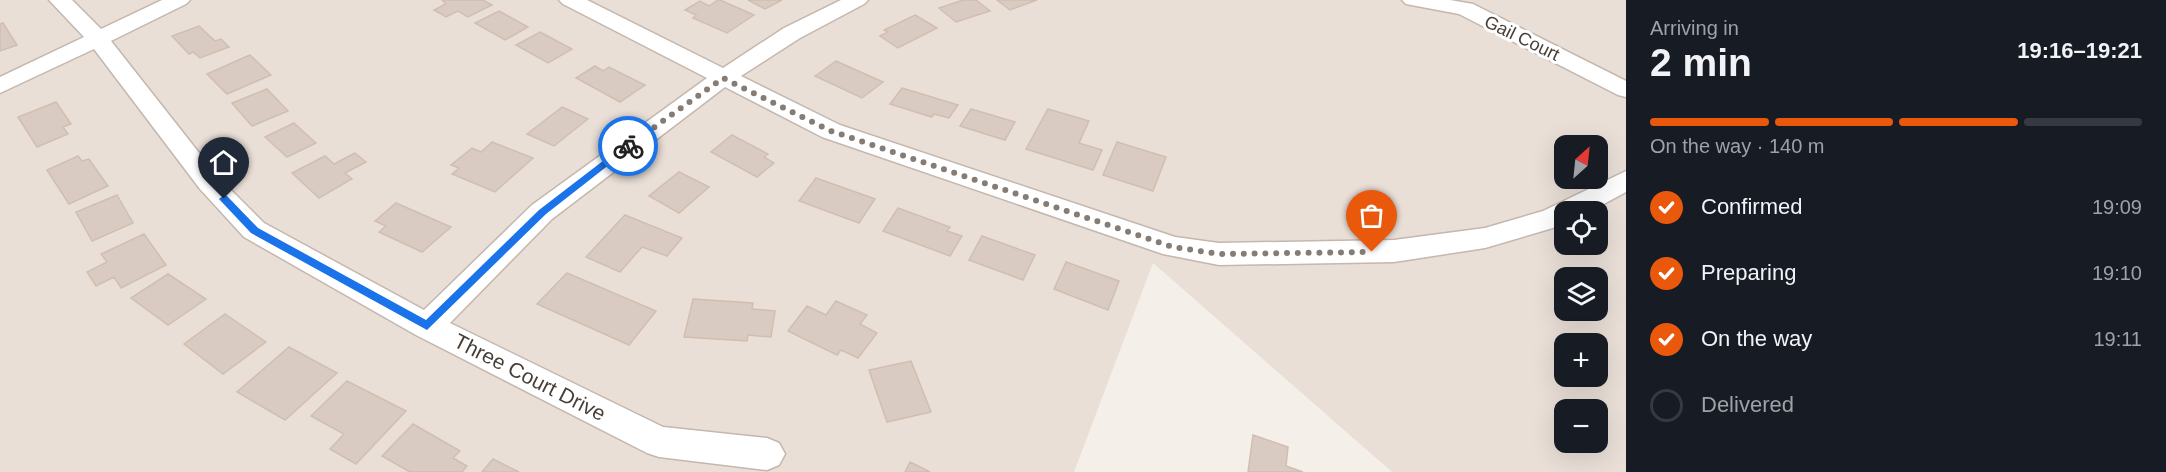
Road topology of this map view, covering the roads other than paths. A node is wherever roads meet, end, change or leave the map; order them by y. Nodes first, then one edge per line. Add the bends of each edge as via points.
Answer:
1 (60, 0) edge
2 (178, 0) edge
3 (570, 0) edge
4 (856, 0) edge
5 (1413, 0) edge
6 (99, 39) junction
7 (723, 78) junction
8 (0, 86) edge
9 (1626, 90) edge
10 (1626, 180) edge
11 (1586, 201) edge
12 (1554, 218) edge
13 (427, 326) junction
14 (767, 454) dead end

1 - 6 street, Three Court Drive
2 - 6 street
3 - 7 street
4 - 7 street via 792,33
5 - 9 street, Gail Court via 1465,9
6 - 8 street
6 - 13 street, Three Court Drive via 209,183 254,230
7 - 12 street via 831,131 1173,247 1219,254 1394,251 1485,238
7 - 13 street via 542,212
10 - 11 street
13 - 14 street, Three Court Drive via 659,442

